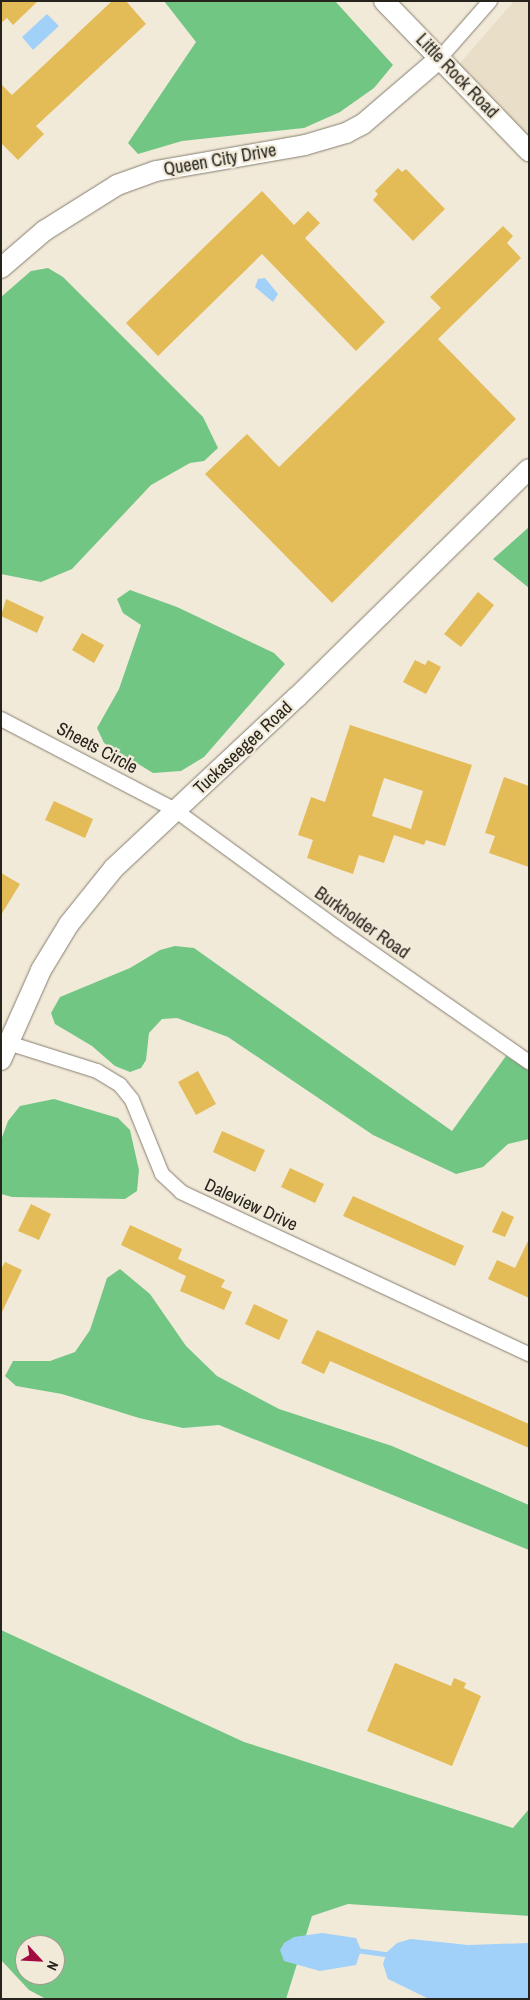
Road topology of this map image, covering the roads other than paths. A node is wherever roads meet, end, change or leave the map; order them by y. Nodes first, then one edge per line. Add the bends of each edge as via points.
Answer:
1 (384, 1) edge
2 (490, 1) edge
3 (440, 58) junction
4 (529, 151) edge
5 (1, 268) edge
6 (529, 469) edge
7 (1, 719) edge
8 (175, 810) junction
9 (3, 1048) edge
10 (529, 1062) edge
11 (529, 1354) edge

1 - 3 street, Little Rock Road
2 - 3 street
3 - 4 street, Little Rock Road
3 - 5 street, Queen City Drive via 363,124 346,133 305,145 170,168 117,185 44,231
6 - 8 street, Tuckaseegee Road via 297,697
7 - 8 street, Sheets Circle
8 - 9 street, Tuckaseegee Road via 114,868 69,924 41,970
8 - 10 street, Burkholder Road
9 - 11 street, Daleview Drive via 97,1071 120,1085 132,1100 162,1174 181,1192

